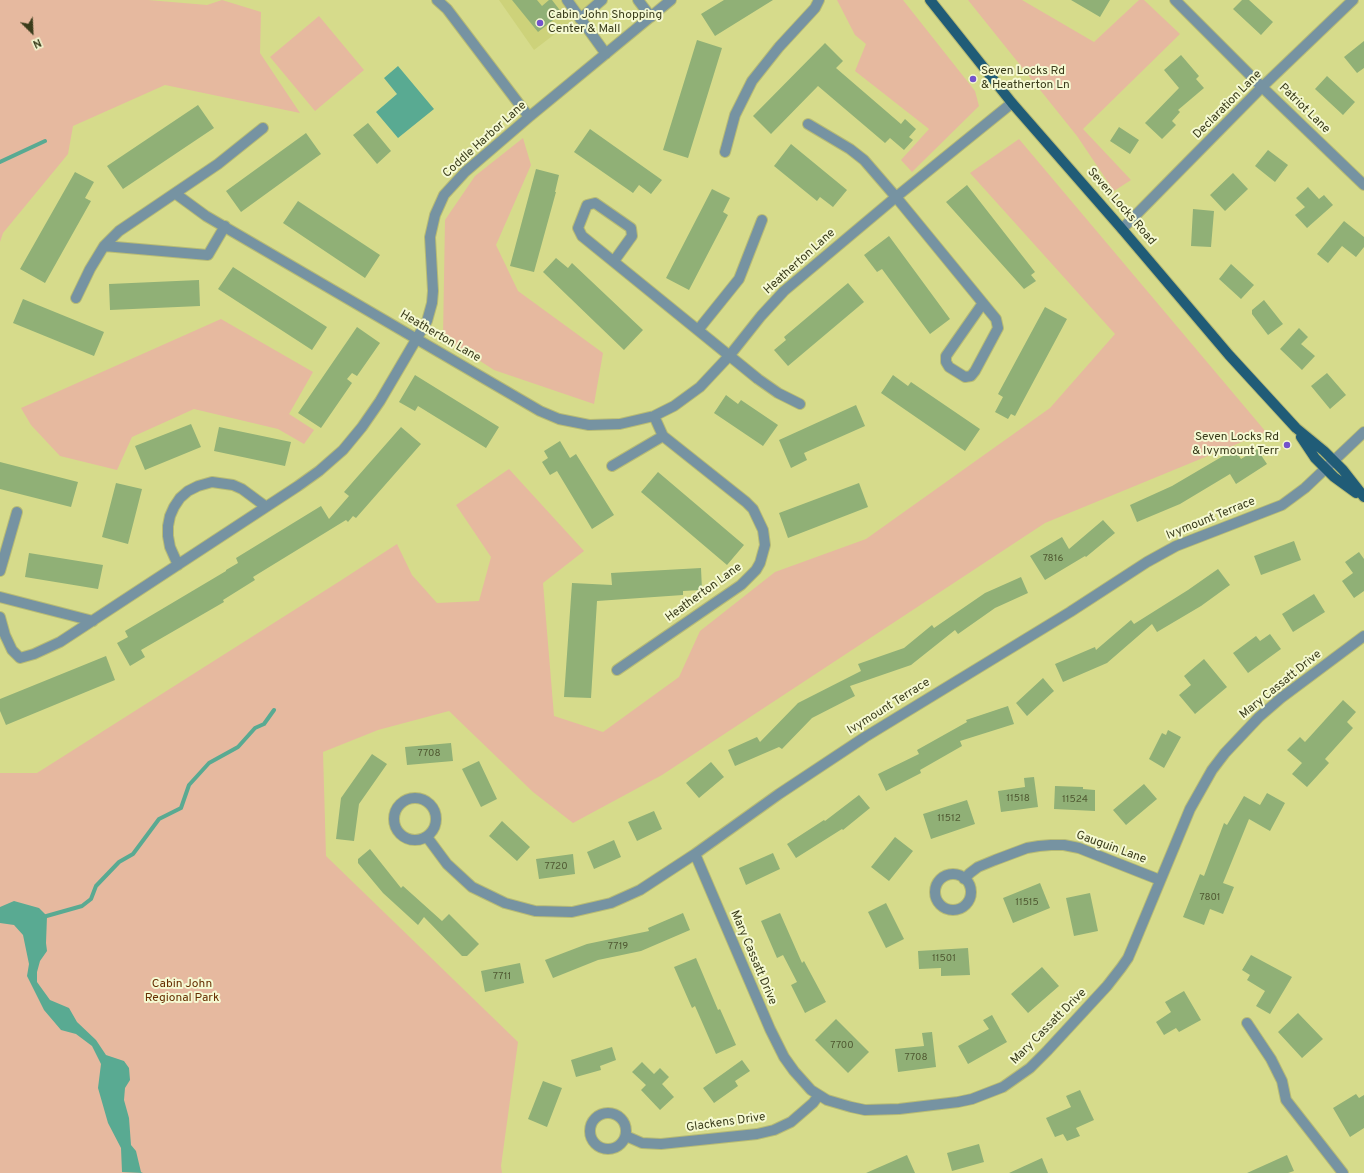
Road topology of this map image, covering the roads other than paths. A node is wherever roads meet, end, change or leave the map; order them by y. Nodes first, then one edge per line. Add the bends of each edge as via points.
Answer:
1 (437, 0) edge
2 (567, 0) edge
3 (602, 0) edge
4 (638, 0) edge
5 (671, 0) edge
6 (819, 0) edge
7 (930, 0) edge
8 (1176, 0) edge
9 (1353, 0) edge
10 (651, 17) junction
11 (580, 19) junction
12 (606, 54) junction
13 (1262, 87) junction
14 (1012, 103) junction
15 (529, 117) junction
16 (808, 124) dead end
17 (262, 128) dead end
18 (725, 152) dead end
19 (1364, 185) edge
20 (176, 194) junction
21 (896, 197) junction
22 (762, 220) dead end
23 (225, 226) junction
24 (1122, 229) junction
25 (104, 246) junction
26 (614, 261) junction
27 (76, 298) dead end
28 (983, 303) junction
29 (698, 330) junction
30 (417, 338) junction
31 (730, 355) junction
32 (800, 404) dead end
33 (654, 416) junction
34 (1296, 428) junction
35 (1364, 432) edge
36 (663, 436) junction
37 (1334, 462) junction
38 (612, 466) dead end
39 (1326, 469) junction
40 (1364, 498) edge
41 (265, 506) junction
42 (17, 512) dead end
43 (178, 565) junction
44 (0, 571) edge
45 (0, 597) edge
46 (0, 617) edge
47 (93, 621) junction
48 (1364, 636) edge
49 (616, 670) dead end
50 (426, 836) junction
51 (695, 854) junction
52 (964, 879) dead end
53 (1160, 880) junction
54 (1247, 1023) dead end
55 (819, 1095) junction
56 (626, 1136) dead end
57 (1342, 1173) edge

1 - 15 street via 447,9
2 - 11 street
3 - 11 street
4 - 10 street
5 - 10 street, Coddle Harbor Lane
6 - 18 street via 815,8 752,81 735,115
7 - 14 main road, Seven Locks Road
8 - 13 street, Patriot Lane
9 - 13 street, Declaration Lane
10 - 12 street, Coddle Harbor Lane
11 - 12 street
12 - 15 street, Coddle Harbor Lane
13 - 19 street, Patriot Lane
13 - 24 street, Declaration Lane
14 - 21 street, Heatherton Lane
14 - 24 main road, Seven Locks Road
15 - 30 street, Coddle Harbor Lane via 465,172 444,195 435,215 430,237 432,303 427,321
16 - 21 street via 864,160
17 - 20 street
20 - 23 street, Heatherton Lane via 206,216
20 - 25 street via 119,231
21 - 28 street
21 - 31 street, Heatherton Lane via 784,292
22 - 29 street via 739,279
23 - 25 street via 208,255
23 - 30 street, Heatherton Lane
24 - 34 main road, Seven Locks Road via 1229,355
25 - 27 street
26 - 26 street via 582,236 578,228 587,205 595,203 631,228 632,236
26 - 29 street
28 - 28 street via 996,319 998,328 975,371 971,376 965,377 949,367 946,356
29 - 31 street
30 - 33 street, Heatherton Lane via 540,411 559,419 590,425 620,424
30 - 41 street, Coddle Harbor Lane via 367,421 343,450 319,471
31 - 32 street via 778,393
31 - 33 street, Heatherton Lane via 687,398
33 - 36 street, Heatherton Lane
34 - 37 main road, Seven Locks Road
34 - 39 main road, Seven Locks Road via 1315,458
35 - 37 street, Ivymount Terrace
36 - 38 street
36 - 49 street, Heatherton Lane via 753,509 763,530 764,545 756,570 741,585
37 - 39 street, Ivymount Terrace
37 - 40 main road, Seven Locks Road
39 - 40 main road, Seven Locks Road via 1334,478
39 - 51 street, Ivymount Terrace via 1282,505 1176,546 1148,562 865,737
41 - 43 street, Coddle Harbor Lane
41 - 43 street via 242,489 224,483 212,482 188,491 174,507 168,526 170,547
42 - 44 street
43 - 47 street, Coddle Harbor Lane
45 - 47 street
46 - 47 street, Coddle Harbor Lane via 12,650 20,658 60,642
48 - 53 street, Mary Cassatt Drive via 1259,716 1225,753 1190,808
50 - 50 street via 432,832 436,819 432,807 422,798 408,798 402,801 394,812 394,825 397,831 407,839 421,839
50 - 51 street, Ivymount Terrace via 447,864 472,887 505,902 536,910 572,912 611,903 640,890
51 - 55 street, Mary Cassatt Drive via 770,1029 784,1056 804,1083
52 - 53 street, Gauguin Lane via 978,867 1027,848 1064,845
53 - 55 street, Mary Cassatt Drive via 1128,958 1121,968 1047,1052 1003,1087 958,1102 900,1109 865,1110 827,1100
54 - 57 street via 1282,1080 1286,1100
55 - 56 street, Glackens Drive via 791,1122 757,1134 661,1144 642,1143

